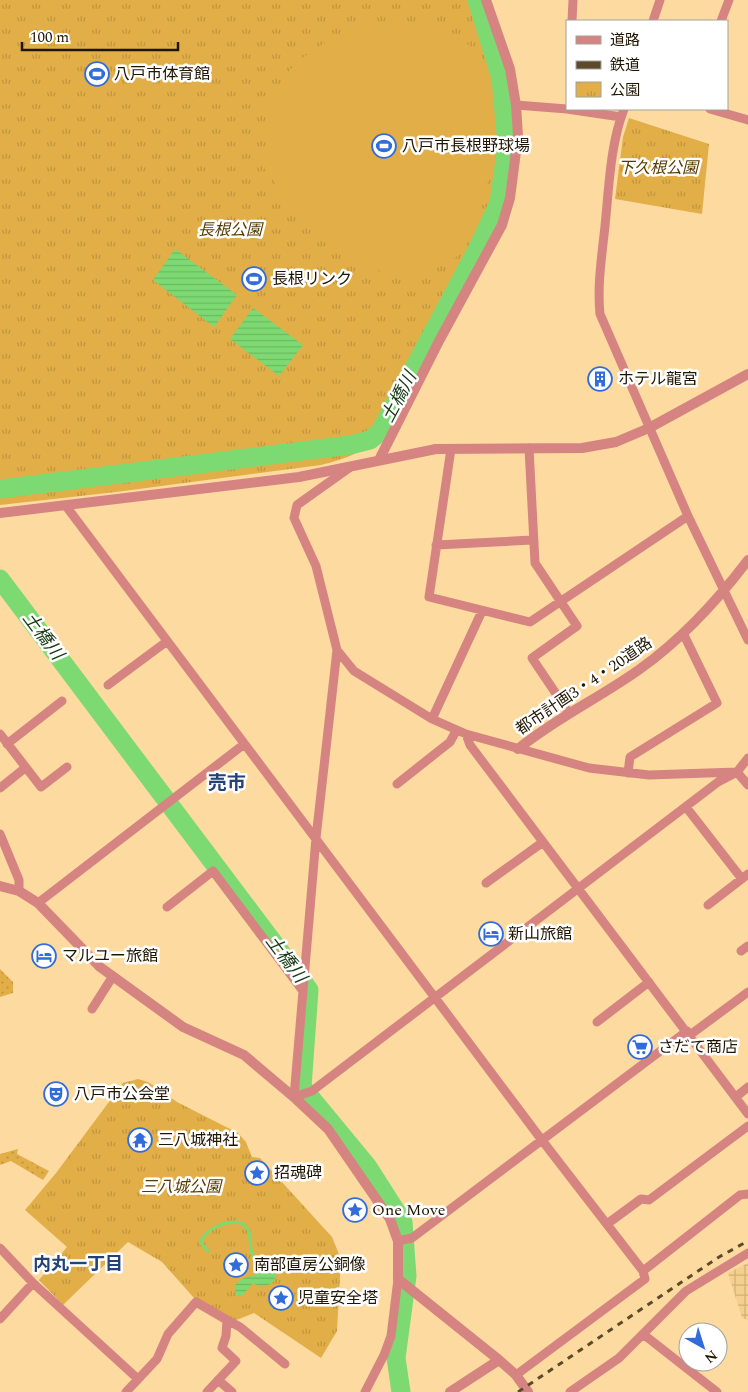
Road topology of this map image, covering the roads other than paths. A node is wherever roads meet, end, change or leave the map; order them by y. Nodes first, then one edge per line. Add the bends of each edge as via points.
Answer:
1 (486, 0) edge
2 (573, 0) edge
3 (660, 0) edge
4 (729, 0) edge
5 (572, 20) edge
6 (653, 20) edge
7 (722, 20) edge
8 (516, 106) junction
9 (566, 109) edge
10 (581, 110) edge
11 (713, 110) edge
12 (622, 113) edge
13 (748, 120) edge
14 (748, 374) edge
15 (648, 428) junction
16 (529, 448) junction
17 (451, 449) junction
18 (379, 460) junction
19 (349, 468) junction
20 (66, 506) junction
21 (0, 513) edge
22 (688, 516) junction
23 (532, 540) junction
24 (436, 545) junction
25 (748, 560) edge
26 (725, 591) junction
27 (559, 601) junction
28 (482, 611) junction
29 (683, 633) junction
30 (748, 640) edge
31 (166, 642) junction
32 (336, 650) junction
33 (108, 685) dead end
34 (62, 701) dead end
35 (569, 713) junction
36 (432, 719) junction
37 (456, 731) junction
38 (0, 734) edge
39 (466, 734) junction
40 (7, 744) junction
41 (243, 745) junction
42 (518, 749) junction
43 (748, 758) edge
44 (67, 767) dead end
45 (25, 768) junction
46 (737, 772) junction
47 (628, 773) junction
48 (397, 784) dead end
49 (748, 785) edge
50 (0, 788) edge
51 (686, 808) junction
52 (0, 834) edge
53 (316, 838) junction
54 (543, 842) junction
55 (745, 876) edge
56 (486, 883) dead end
57 (0, 886) edge
58 (579, 889) junction
59 (19, 891) junction
60 (38, 903) junction
61 (708, 905) dead end
62 (167, 907) dead end
63 (113, 976) junction
64 (649, 982) junction
65 (303, 990) junction
66 (748, 992) edge
67 (435, 998) junction
68 (92, 1008) dead end
69 (597, 1022) dead end
70 (688, 1033) junction
71 (748, 1087) edge
72 (294, 1097) junction
73 (736, 1097) junction
74 (748, 1114) edge
75 (748, 1126) edge
76 (541, 1139) junction
77 (748, 1194) edge
78 (607, 1224) junction
79 (398, 1241) junction
80 (0, 1248) edge
81 (748, 1253) edge
82 (643, 1270) junction
83 (398, 1279) junction
84 (33, 1283) junction
85 (0, 1319) edge
86 (227, 1320) junction
87 (643, 1334) junction
88 (499, 1360) junction
89 (285, 1364) dead end
90 (516, 1375) junction
91 (138, 1379) junction
92 (218, 1380) junction
93 (126, 1392) edge
94 (207, 1392) edge
95 (232, 1392) edge
96 (364, 1392) edge
97 (450, 1392) edge
98 (528, 1392) edge
99 (570, 1392) edge
100 (717, 1392) edge

1 - 8 street via 510,69
2 - 5 street
3 - 6 street
4 - 7 street
8 - 9 street
8 - 18 street via 518,136 513,184 502,225
10 - 12 street
11 - 13 street
12 - 15 street via 598,296 600,314
14 - 15 street
15 - 16 street via 616,442 582,448
15 - 22 street
16 - 17 street
16 - 23 street
17 - 18 street
17 - 24 street
18 - 19 street
19 - 20 street
19 - 32 street via 296,505 294,518 316,566
20 - 21 street
20 - 31 street
22 - 26 street
22 - 27 street
23 - 24 street
23 - 27 street via 535,563
24 - 28 street via 429,597
25 - 26 street, 都市計画3・4・20道路
26 - 29 street, 都市計画3・4・20道路
26 - 30 street
27 - 28 street via 530,622
27 - 35 street via 577,626 532,658
28 - 36 street
29 - 35 street, 都市計画3・4・20道路 via 640,669
29 - 47 street via 717,703 630,757
31 - 33 street
31 - 41 street
32 - 36 street via 354,671
32 - 53 street
34 - 40 street
35 - 42 street, 都市計画3・4・20道路
36 - 37 street
37 - 39 street
37 - 48 street via 450,742
38 - 40 street
39 - 42 street
39 - 54 street via 470,746
40 - 45 street
41 - 53 street
41 - 60 street
42 - 47 street via 589,768
43 - 46 street
44 - 45 street via 41,787
45 - 50 street
46 - 47 street
46 - 49 street
46 - 51 street via 718,782
51 - 55 street
51 - 58 street
52 - 59 street via 19,880
53 - 65 street
53 - 67 street
54 - 56 street
54 - 58 street
55 - 61 street
57 - 59 street
58 - 64 street
58 - 67 street
59 - 60 street
60 - 63 street via 100,967
62 - 65 street via 213,871
63 - 68 street
63 - 72 street via 183,1027 244,1055
64 - 69 street
64 - 70 street
65 - 72 street
66 - 70 street
67 - 72 street via 312,1091
67 - 76 street
70 - 73 street
70 - 76 street
71 - 73 street
72 - 79 street via 328,1129 349,1158 390,1219
73 - 74 street
75 - 78 street via 649,1200 641,1199
76 - 78 street
76 - 79 street via 412,1238
77 - 82 street via 740,1196
78 - 82 street
79 - 83 street
80 - 84 street
81 - 87 street via 686,1291
82 - 90 street via 645,1279
83 - 88 street
83 - 96 street via 391,1336
84 - 85 street
84 - 91 street
86 - 89 street
86 - 91 street via 196,1302 168,1334 157,1359
86 - 92 street via 222,1348 236,1361
87 - 99 street via 619,1358
87 - 100 street
88 - 90 street
88 - 97 street
90 - 98 street
91 - 93 street
92 - 94 street
92 - 95 street

